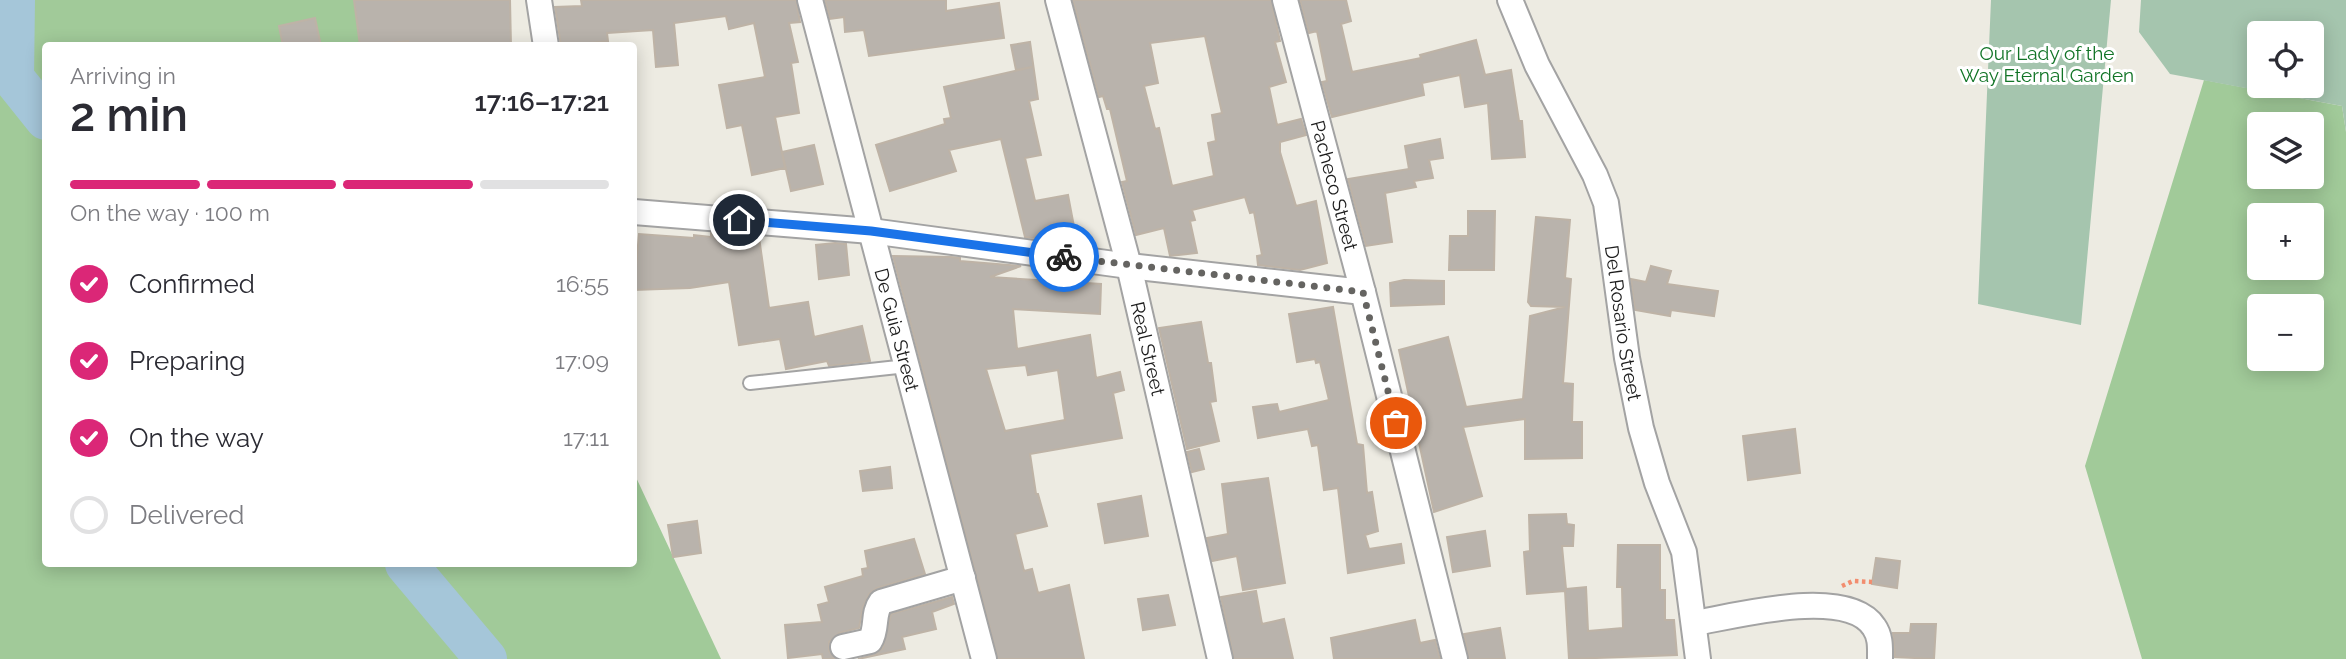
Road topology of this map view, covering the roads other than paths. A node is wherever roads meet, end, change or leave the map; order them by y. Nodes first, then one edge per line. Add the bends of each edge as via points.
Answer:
1 (539, 0) edge
2 (810, 0) edge
3 (1058, 0) edge
4 (1285, 0) edge
5 (1510, 0) edge
6 (545, 42) edge
7 (637, 212) edge
8 (871, 231) junction
9 (1129, 266) junction
10 (1363, 292) junction
11 (907, 366) junction
12 (750, 383) dead end
13 (962, 578) junction
14 (1695, 623) junction
15 (843, 647) dead end
16 (984, 659) edge
17 (1220, 659) edge
18 (1455, 659) edge
19 (1698, 659) edge
20 (1880, 659) edge

1 - 6 street
2 - 8 street, De Guia Street
3 - 9 street, Real Street
4 - 10 street, Pacheco Street
5 - 14 street, Del Rosario Street via 1606,203 1641,428 1684,552
7 - 8 street
8 - 9 street
8 - 11 street, De Guia Street
9 - 10 street
9 - 17 street, Real Street
10 - 18 street, Pacheco Street
11 - 12 lane
11 - 13 street, De Guia Street
13 - 15 street via 881,602 870,640
13 - 16 street, De Guia Street
14 - 19 street, Del Rosario Street
14 - 20 street via 1783,606 1827,606 1873,624 1879,636

